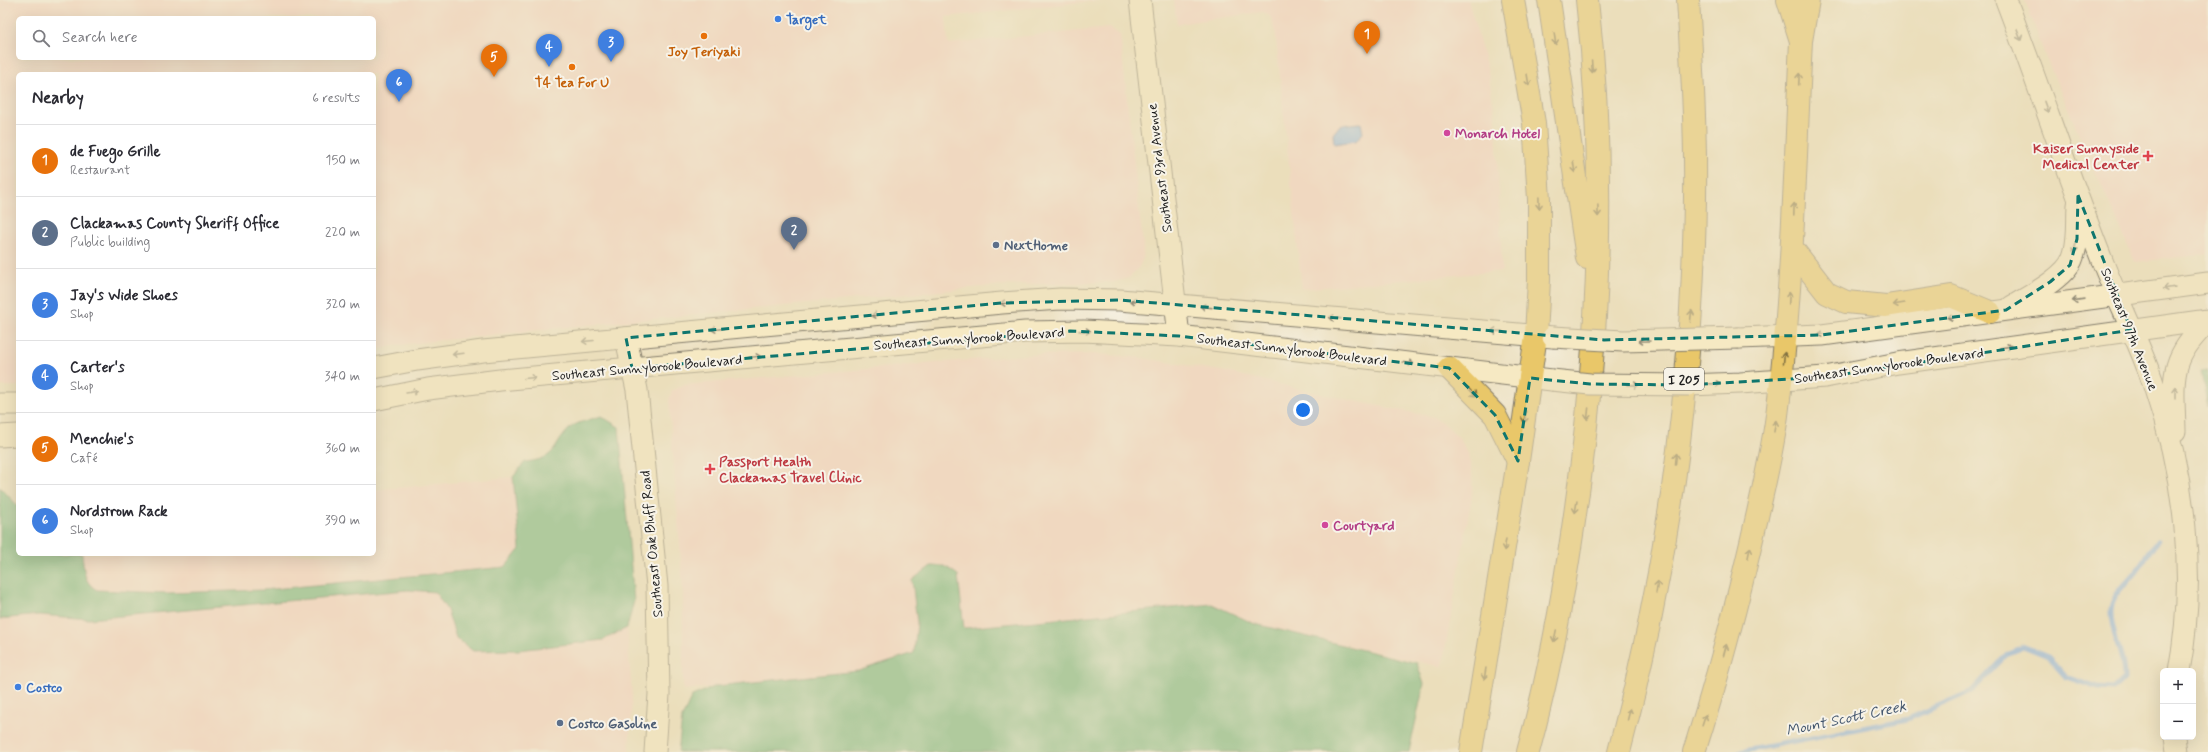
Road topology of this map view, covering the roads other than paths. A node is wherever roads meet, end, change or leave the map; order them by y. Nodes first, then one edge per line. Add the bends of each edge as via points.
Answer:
1 (1140, 0) edge
2 (1513, 0) edge
3 (1549, 0) edge
4 (1587, 0) edge
5 (1688, 0) edge
6 (1788, 0) edge
7 (1808, 0) edge
8 (2006, 0) edge
9 (1801, 41) junction
10 (2078, 195) junction
11 (1792, 248) junction
12 (2208, 283) edge
13 (2116, 295) junction
14 (1175, 304) junction
15 (970, 306) junction
16 (1998, 311) junction
17 (1596, 320) junction
18 (2208, 321) edge
19 (2131, 330) junction
20 (1179, 336) junction
21 (1545, 336) junction
22 (1786, 336) junction
23 (626, 338) junction
24 (907, 343) junction
25 (376, 368) edge
26 (632, 368) junction
27 (1449, 368) junction
28 (1530, 378) junction
29 (1782, 380) junction
30 (376, 400) edge
31 (0, 404) edge
32 (16, 404) edge
33 (16, 435) edge
34 (0, 436) edge
35 (2175, 460) junction
36 (1518, 461) junction
37 (2179, 668) edge
38 (2175, 740) edge
39 (655, 752) edge
40 (1471, 752) edge
41 (1528, 752) edge
42 (1619, 752) edge
43 (1694, 752) edge
44 (2177, 752) edge

1 - 14 main road, Southeast 93rd Avenue
2 -> 21 highway via 1534,123 1539,199 1539,280
3 -> 17 highway
4 -> 17 highway via 1596,124
42 -> 5 highway, I 205 via 1655,599 1673,480 1692,305 1695,120
6 - 9 highway
7 - 9 highway
8 -> 10 main road, Southeast 97th Avenue
11 -> 9 highway
10 - 13 main road, Southeast 97th Avenue
10 -> 16 main road via 2077,239 2070,265 2050,282
16 -> 11 highway via 1951,296 1886,306 1846,302 1827,293
22 -> 11 highway
12 -> 13 main road
13 -> 16 main road
13 - 19 main road, Southeast 97th Avenue
14 -> 15 main road via 1060,299
14 - 20 main road, Southeast 93rd Avenue
21 -> 14 main road
15 -> 23 main road
15 - 24 main road via 958,318 917,327 908,335
16 -> 22 main road via 1822,335
17 -> 41 highway via 1582,469 1563,596 1540,708
18 - 19 main road, Southeast Sunnybrook Boulevard
35 -> 18 main road via 2174,386 2177,363 2186,344
29 -> 19 main road, Southeast Sunnybrook Boulevard via 1825,377 1898,363
19 - 35 main road, Southeast 97th Avenue via 2154,385
24 -> 20 main road, Southeast Sunnybrook Boulevard via 1025,332 1064,331
20 -> 27 main road, Southeast Sunnybrook Boulevard
22 -> 21 main road, bridge via 1631,341
21 - 28 highway
29 -> 22 highway
23 -> 25 main road via 454,354
23 - 26 main road, Southeast Oak Bluff Road
26 -> 24 main road, Southeast Sunnybrook Boulevard
30 -> 26 main road, Southeast Sunnybrook Boulevard via 459,385
26 - 39 main road, Southeast Oak Bluff Road via 637,390 657,586 659,694
27 - 28 main road, Southeast Sunnybrook Boulevard
27 -> 36 highway via 1495,415
28 -> 29 main road, Southeast Sunnybrook Boulevard, bridge via 1637,385
28 -> 36 highway
43 -> 29 highway via 1740,591 1769,463
31 - 32 main road
33 - 34 main road
35 - 37 main road, Southeast 97th Avenue via 2186,550 2187,611
36 -> 40 highway
38 - 44 main road

